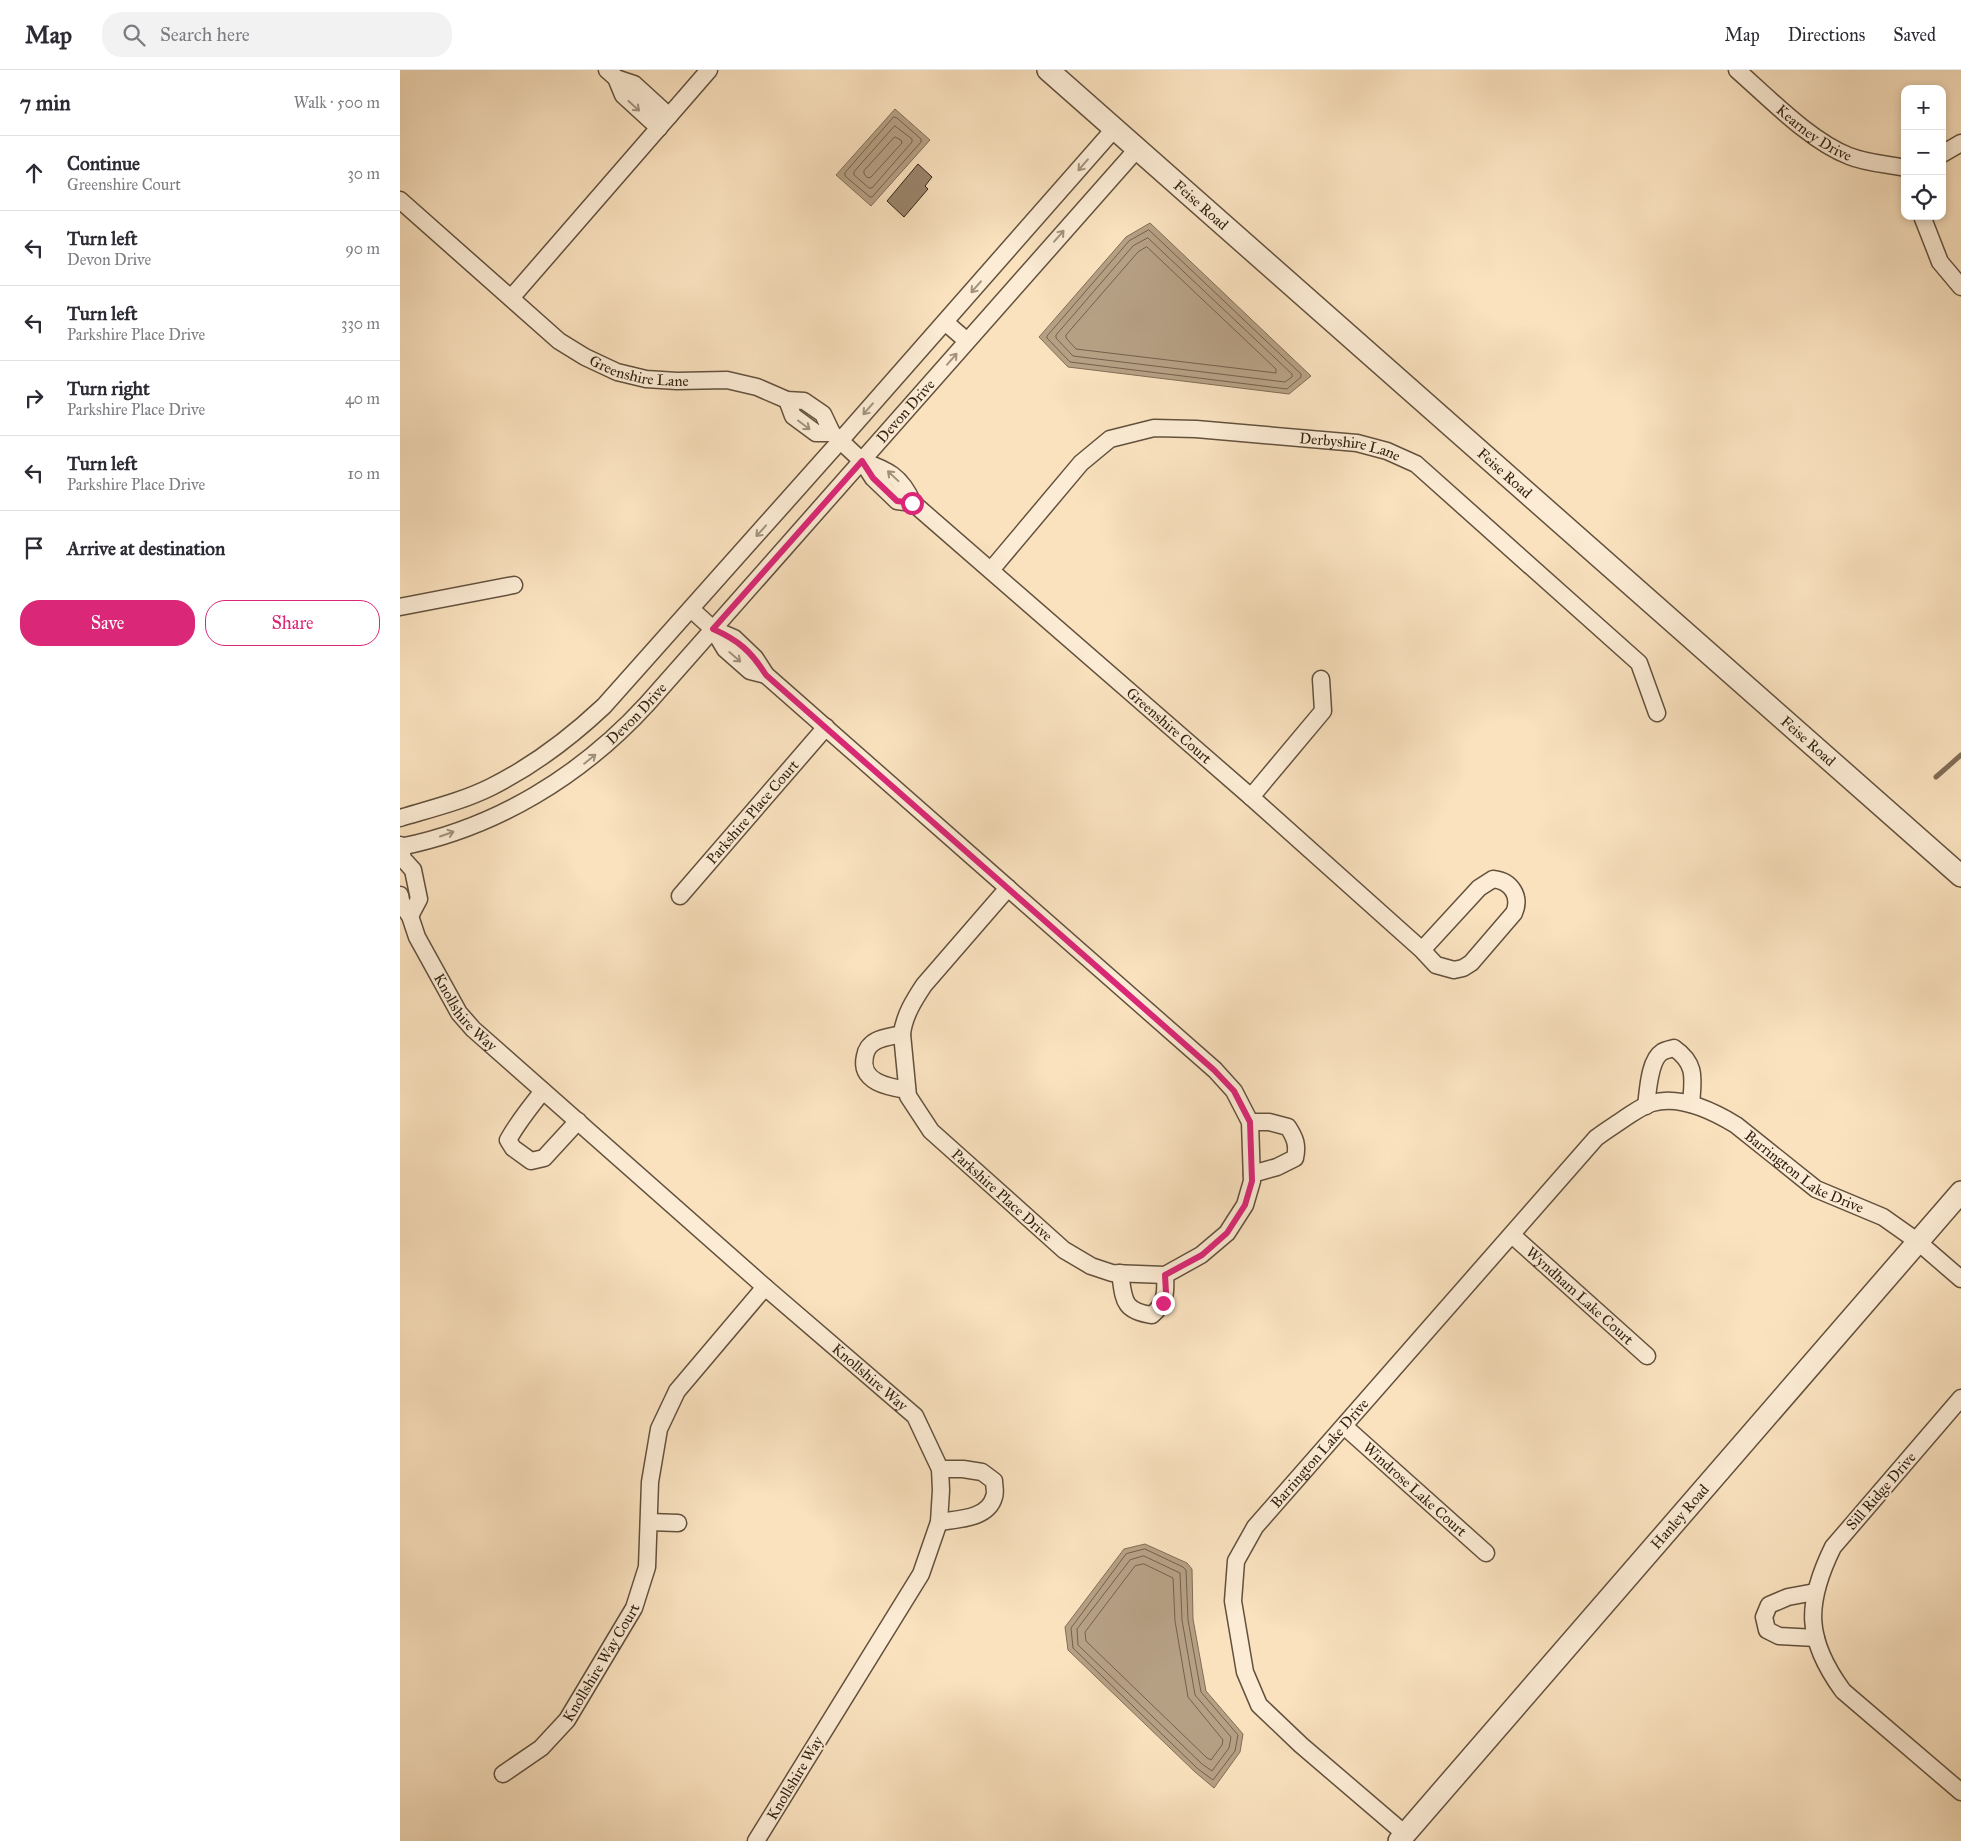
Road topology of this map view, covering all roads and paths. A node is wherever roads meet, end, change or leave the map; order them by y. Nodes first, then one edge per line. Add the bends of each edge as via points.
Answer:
1 (709, 70) edge
2 (1048, 70) edge
3 (1737, 70) edge
4 (611, 74) edge
5 (664, 122) junction
6 (1115, 128) junction
7 (1961, 143) edge
8 (1138, 148) junction
9 (1946, 152) edge
10 (1901, 167) edge
11 (400, 200) edge
12 (1924, 220) edge
13 (1961, 288) edge
14 (510, 298) junction
15 (945, 322) junction
16 (967, 341) junction
17 (836, 438) junction
18 (862, 461) junction
19 (990, 570) junction
20 (514, 585) dead end
21 (400, 607) edge
22 (691, 609) junction
23 (713, 629) junction
24 (1322, 679) dead end
25 (1657, 713) dead end
26 (826, 727) junction
27 (1251, 797) junction
28 (400, 818) edge
29 (401, 853) edge
30 (1961, 876) edge
31 (1008, 888) junction
32 (400, 895) edge
33 (680, 896) dead end
34 (410, 916) junction
35 (1422, 950) junction
36 (902, 1034) junction
37 (907, 1090) junction
38 (543, 1092) junction
39 (1691, 1104) junction
40 (1646, 1106) junction
41 (578, 1121) junction
42 (1250, 1122) junction
43 (1252, 1174) junction
44 (1961, 1192) edge
45 (1512, 1235) junction
46 (1917, 1241) junction
47 (1120, 1273) junction
48 (1165, 1275) junction
49 (1961, 1279) edge
50 (765, 1287) junction
51 (1647, 1356) dead end
52 (1961, 1398) edge
53 (1344, 1426) junction
54 (940, 1469) junction
55 (649, 1522) junction
56 (939, 1522) junction
57 (678, 1523) dead end
58 (1486, 1552) dead end
59 (1814, 1592) junction
60 (1816, 1638) junction
61 (503, 1774) dead end
62 (1959, 1786) edge
63 (1402, 1837) edge
64 (756, 1841) edge

1 - 5 street
2 - 6 street, Feise Road
3 - 10 street, Kearney Drive via 1805,129 1836,150 1850,157
4 - 5 street via 634,84
5 - 14 street
6 - 8 street, Feise Road
6 -> 15 street, Devon Drive
7 - 9 street
16 -> 8 street, Devon Drive
8 - 30 street, Feise Road
11 - 14 street, Greenshire Lane
12 - 13 street via 1940,262
14 - 17 street, Greenshire Lane via 559,341 617,372 646,379 727,380 757,387 787,400 793,416 816,433
15 - 16 street
15 -> 17 street, Devon Drive
18 -> 16 street, Devon Drive
17 - 18 street, Greenshire Court
17 -> 22 street, Devon Drive
18 - 19 street, Greenshire Court via 873,478 897,501 912,503
18 - 23 street, Devon Drive
19 - 25 street, Derbyshire Lane via 1081,462 1110,439 1154,428 1357,443 1387,451 1416,464 1639,663
19 - 27 street, Greenshire Court
20 - 21 street
22 - 23 street
22 - 28 street, Devon Drive via 604,706 542,757 490,788
23 - 26 street via 725,649 750,671 766,675
29 -> 23 street, Devon Drive via 501,814 574,771 632,721
24 - 27 street via 1323,711
26 - 31 street
26 - 33 street, Parkshire Place Court
27 - 35 street, Greenshire Court
29 - 34 street via 414,870 419,900
31 - 36 street, Parkshire Place Drive via 924,985 903,1024
31 - 42 street via 1214,1070 1234,1091
32 - 34 street, Knollshire Way
34 - 38 street, Knollshire Way via 417,937 460,1013 473,1029
35 - 35 street, Greenshire Court via 1436,965 1454,970 1471,963 1514,914 1517,896 1506,882 1493,879 1479,888
36 - 37 street, Parkshire Place Drive
36 - 37 street via 876,1040 866,1050 863,1062 867,1074 875,1081
37 - 47 street, Parkshire Place Drive via 931,1131 1064,1250 1092,1266
38 - 41 street, Knollshire Way
38 - 41 street via 508,1140 513,1148 532,1161 544,1158
39 - 40 street, Barrington Lake Drive via 1662,1101
39 - 40 street via 1693,1076 1686,1057 1674,1048 1662,1051 1657,1058 1650,1075
39 - 46 street, Barrington Lake Drive via 1736,1125 1816,1189 1883,1217
40 - 45 street, Barrington Lake Drive via 1596,1138
41 - 50 street, Knollshire Way
42 - 43 street
42 - 43 street via 1288,1127 1297,1149 1295,1158
43 - 48 street via 1245,1205 1227,1233 1202,1255
44 - 46 street, Hanley Road
45 - 51 street, Wyndham Lake Court
45 - 53 street, Barrington Lake Drive
46 - 49 street, Barrington Lake Drive
46 - 63 street, Hanley Road
47 - 48 street, Parkshire Place Drive
47 - 48 street via 1123,1298 1128,1306 1134,1311 1152,1315 1163,1303
50 - 54 street, Knollshire Way via 914,1416
50 - 55 street, Knollshire Way Court via 677,1391 658,1429 650,1482
52 - 59 street, Sill Ridge Drive via 1833,1548
53 - 58 street, Windrose Lake Court
53 - 63 street, Barrington Lake Drive via 1255,1527 1236,1561 1233,1601 1245,1672 1259,1705
54 - 56 street, Knollshire Way
54 - 56 street via 982,1472 994,1481 995,1496 987,1509 974,1516
55 - 57 street
55 - 61 street, Knollshire Way Court via 647,1567 634,1608 567,1720 541,1748
56 - 64 street, Knollshire Way via 921,1574
59 - 60 street, Sill Ridge Drive via 1812,1612
59 - 60 street via 1769,1605 1764,1617 1766,1630 1779,1636
60 - 62 street, Sill Ridge Drive via 1830,1673 1842,1691

